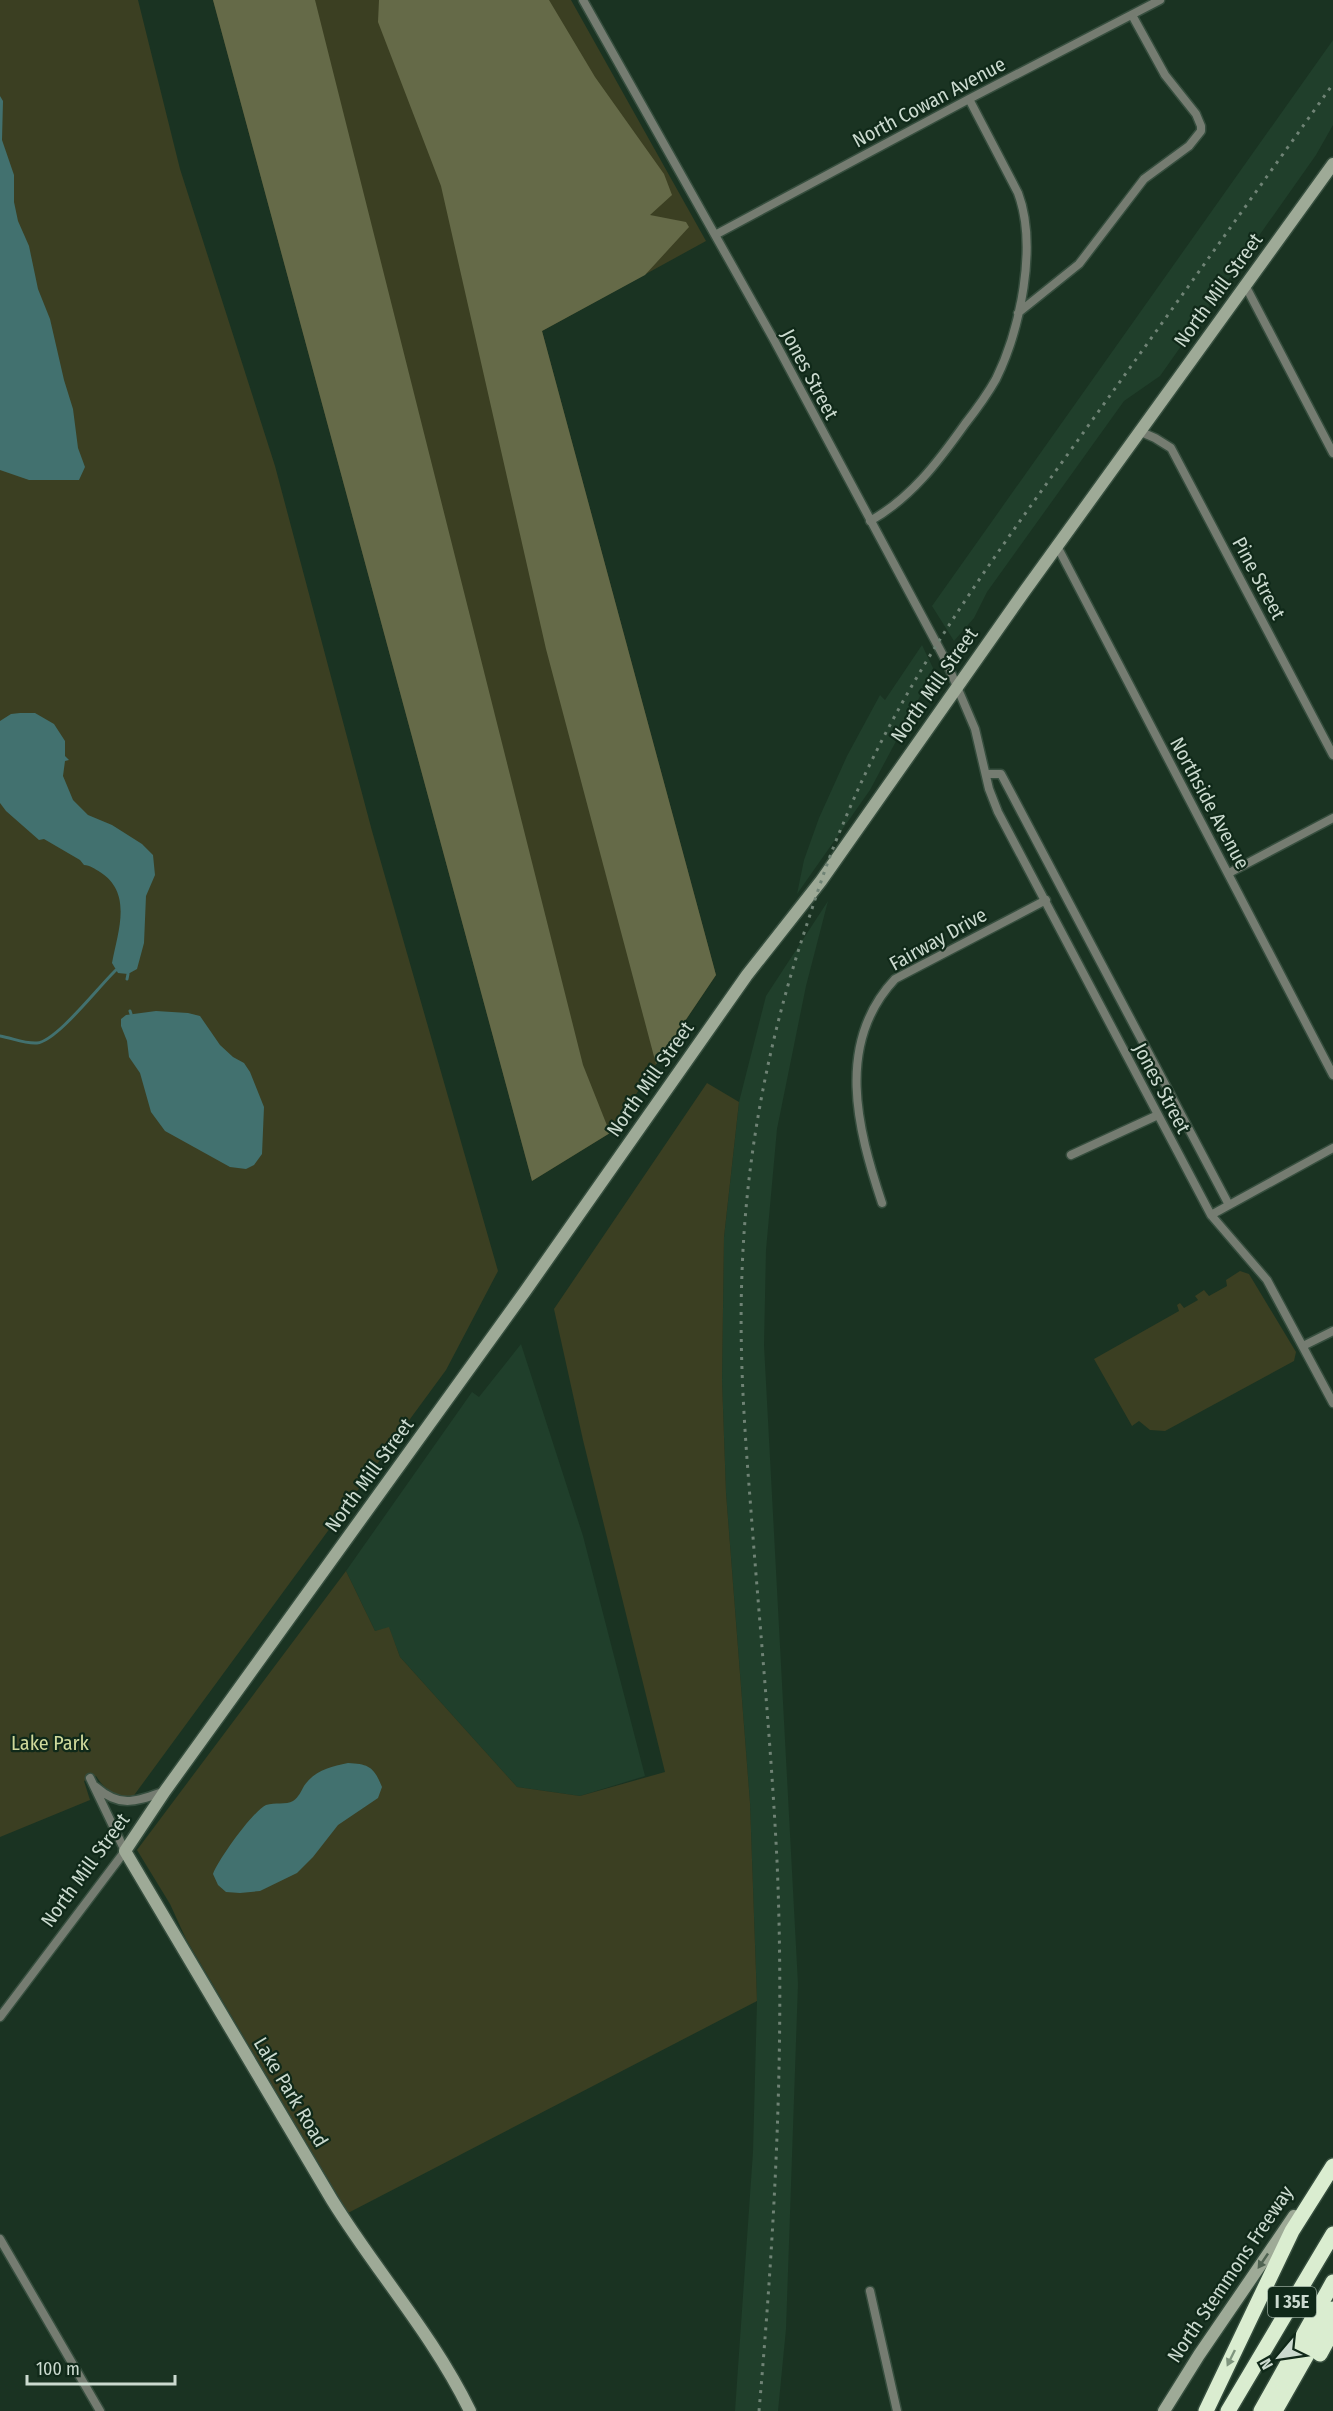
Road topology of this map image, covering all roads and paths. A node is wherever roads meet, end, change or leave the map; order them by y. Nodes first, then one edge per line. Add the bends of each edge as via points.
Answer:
1 (583, 0) edge
2 (1160, 0) edge
3 (1132, 15) junction
4 (969, 99) junction
5 (1333, 164) edge
6 (715, 235) junction
7 (1245, 285) junction
8 (1018, 313) junction
9 (1141, 432) junction
10 (1333, 453) edge
11 (870, 520) junction
12 (1057, 546) junction
13 (957, 687) junction
14 (1333, 755) edge
15 (986, 774) junction
16 (1333, 818) edge
17 (1229, 873) junction
18 (1046, 900) junction
19 (1333, 1075) edge
20 (1158, 1115) junction
21 (1333, 1148) edge
22 (1071, 1155) dead end
23 (882, 1203) dead end
24 (1229, 1204) junction
25 (1210, 1215) junction
26 (1333, 1331) edge
27 (1303, 1346) junction
28 (1333, 1403) edge
29 (165, 1791) junction
30 (124, 1851) junction
31 (2, 2012) edge
32 (1333, 2164) edge
33 (1333, 2234) edge
34 (0, 2239) edge
35 (1333, 2282) edge
36 (870, 2291) dead end
37 (1333, 2308) edge
38 (1333, 2330) edge
39 (1252, 2371) junction
40 (100, 2411) edge
41 (470, 2411) edge
42 (897, 2411) edge
43 (1164, 2411) edge
44 (1206, 2411) edge
45 (1228, 2411) edge
46 (1236, 2411) edge
47 (1262, 2411) edge
48 (1275, 2411) edge
49 (1287, 2411) edge

1 - 6 street, Jones Street
2 - 3 street, North Cowan Avenue
3 - 4 street, North Cowan Avenue
3 - 8 street via 1165,75 1196,114 1201,131 1189,146 1138,185 1079,264
4 - 6 street, North Cowan Avenue
4 - 8 street via 1023,208 1025,284
5 - 7 main road, North Mill Street
6 - 11 street, Jones Street
7 - 9 main road, North Mill Street
7 - 10 street
8 - 11 street via 1002,364 984,398 911,491
9 - 12 main road, North Mill Street
9 - 14 street, Pine Street via 1171,448
11 - 13 street, Jones Street
12 - 13 main road, North Mill Street
12 - 17 street, Northside Avenue
13 - 15 street, Jones Street via 975,729
13 - 29 main road, North Mill Street
15 - 18 street, Jones Street via 994,805
15 - 24 street, Jones Street via 1000,774
16 - 17 street
17 - 19 street, Northside Avenue
18 - 20 street, Jones Street
18 - 23 street, Fairway Drive via 895,979 868,1018 857,1061 856,1094 861,1131
20 - 22 street
20 - 25 street, Jones Street
21 - 24 street
24 - 25 street
25 - 27 street, Jones Street via 1267,1280
26 - 27 street
27 - 28 street, Jones Street
29 - 30 main road, North Mill Street
29 - 30 street, Lake Park Road via 137,1801 122,1801 104,1793 91,1781
30 - 31 street, North Mill Street
30 - 41 main road, Lake Park Road via 361,2247 439,2355
32 -> 43 main road, North Stemmons Freeway
32 -> 44 highway via 1292,2231
33 - 39 highway, I 35E
34 - 40 street
35 - 47 highway
36 - 42 street
37 - 48 highway
38 - 49 highway, I 35E
39 - 45 highway, I 35E
39 - 46 highway

